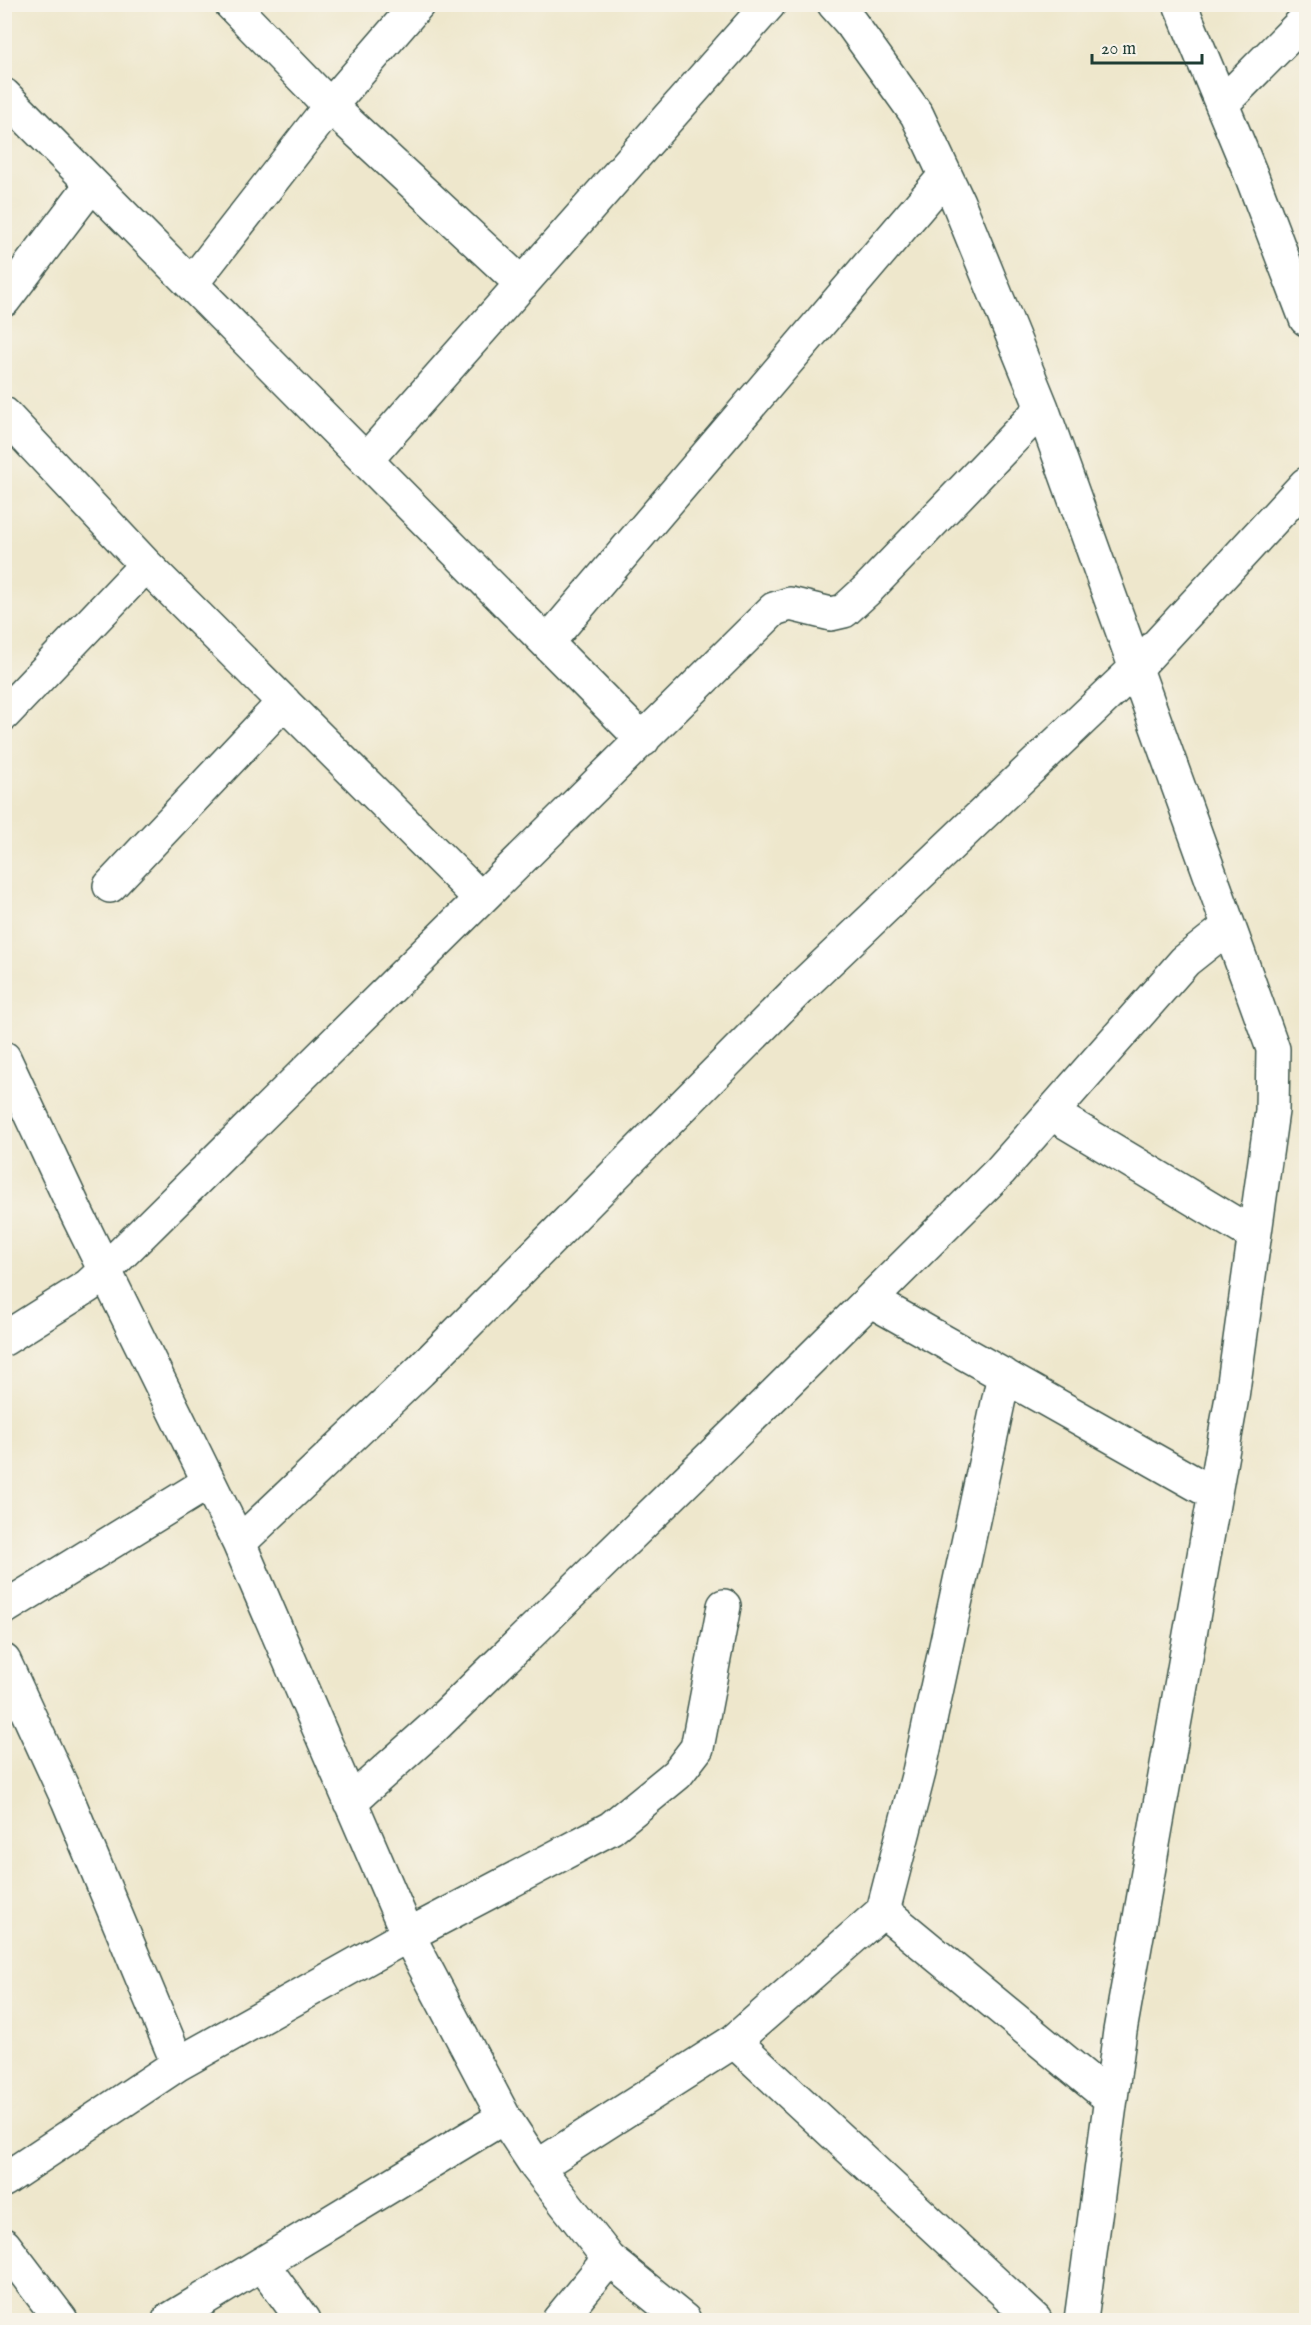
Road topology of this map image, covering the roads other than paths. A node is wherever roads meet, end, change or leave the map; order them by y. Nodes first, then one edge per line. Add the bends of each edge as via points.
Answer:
1 (231, 4) edge
2 (418, 4) edge
3 (769, 4) edge
4 (834, 4) edge
5 (1180, 4) edge
6 (1306, 19) edge
7 (4, 95) edge
8 (1222, 104) junction
9 (330, 106) junction
10 (945, 176) junction
11 (92, 184) junction
12 (192, 283) junction
13 (522, 284) junction
14 (4, 300) edge
15 (1306, 319) edge
16 (1042, 408) junction
17 (4, 414) edge
18 (366, 460) junction
19 (1306, 484) edge
20 (146, 566) junction
21 (547, 644) junction
22 (1136, 668) junction
23 (284, 702) junction
24 (4, 714) edge
25 (643, 740) junction
26 (110, 886) dead end
27 (480, 898) junction
28 (1228, 927) junction
29 (4, 1058) edge
30 (1051, 1113) junction
31 (1254, 1235) junction
32 (105, 1270) junction
33 (870, 1300) junction
34 (4, 1339) edge
35 (1004, 1375) junction
36 (209, 1482) junction
37 (1214, 1494) junction
38 (239, 1543) junction
39 (724, 1606) dead end
40 (4, 1608) edge
41 (4, 1661) edge
42 (350, 1802) junction
43 (883, 1911) junction
44 (408, 1935) junction
45 (734, 2041) junction
46 (178, 2064) junction
47 (1111, 2099) junction
48 (504, 2117) junction
49 (537, 2167) junction
50 (4, 2180) edge
51 (4, 2245) edge
52 (609, 2259) junction
53 (262, 2264) junction
54 (61, 2320) edge
55 (169, 2320) edge
56 (303, 2320) edge
57 (559, 2320) edge
58 (684, 2320) edge
59 (1035, 2320) edge
60 (1081, 2320) edge

1 - 9 street
2 - 9 street
3 - 13 street
4 - 10 street via 917,115
5 - 8 street
6 - 8 street
7 - 11 street
8 - 15 street
9 - 12 street
9 - 13 street
10 - 16 street
10 - 21 street
11 - 12 street
11 - 14 street
12 - 18 street
13 - 18 street
16 - 22 street
16 - 25 street via 844,611 831,614 790,604 774,609
17 - 20 street
18 - 21 street
19 - 22 street
20 - 23 street
20 - 24 street
21 - 25 street
22 - 28 street
22 - 38 street via 798,990 420,1371
23 - 26 street
23 - 27 street
25 - 27 street
27 - 32 street
28 - 30 street via 1185,961
28 - 31 street via 1273,1049 1272,1111
29 - 32 street
30 - 31 street
30 - 33 street via 1000,1171
31 - 37 street
32 - 34 street via 88,1286
32 - 36 street
33 - 35 street
33 - 42 street via 434,1727
35 - 37 street
35 - 43 street via 919,1772
36 - 38 street
36 - 40 street
37 - 47 street
38 - 42 street
39 - 44 street via 697,1748 677,1774 611,1828
41 - 46 street via 68,1800
42 - 44 street
43 - 45 street
43 - 47 street
44 - 46 street
44 - 48 street
45 - 49 street
45 - 59 street
46 - 50 street
47 - 60 street
48 - 49 street
48 - 53 street
49 - 52 street
51 - 54 street
52 - 57 street
52 - 58 street
53 - 55 street
53 - 56 street

